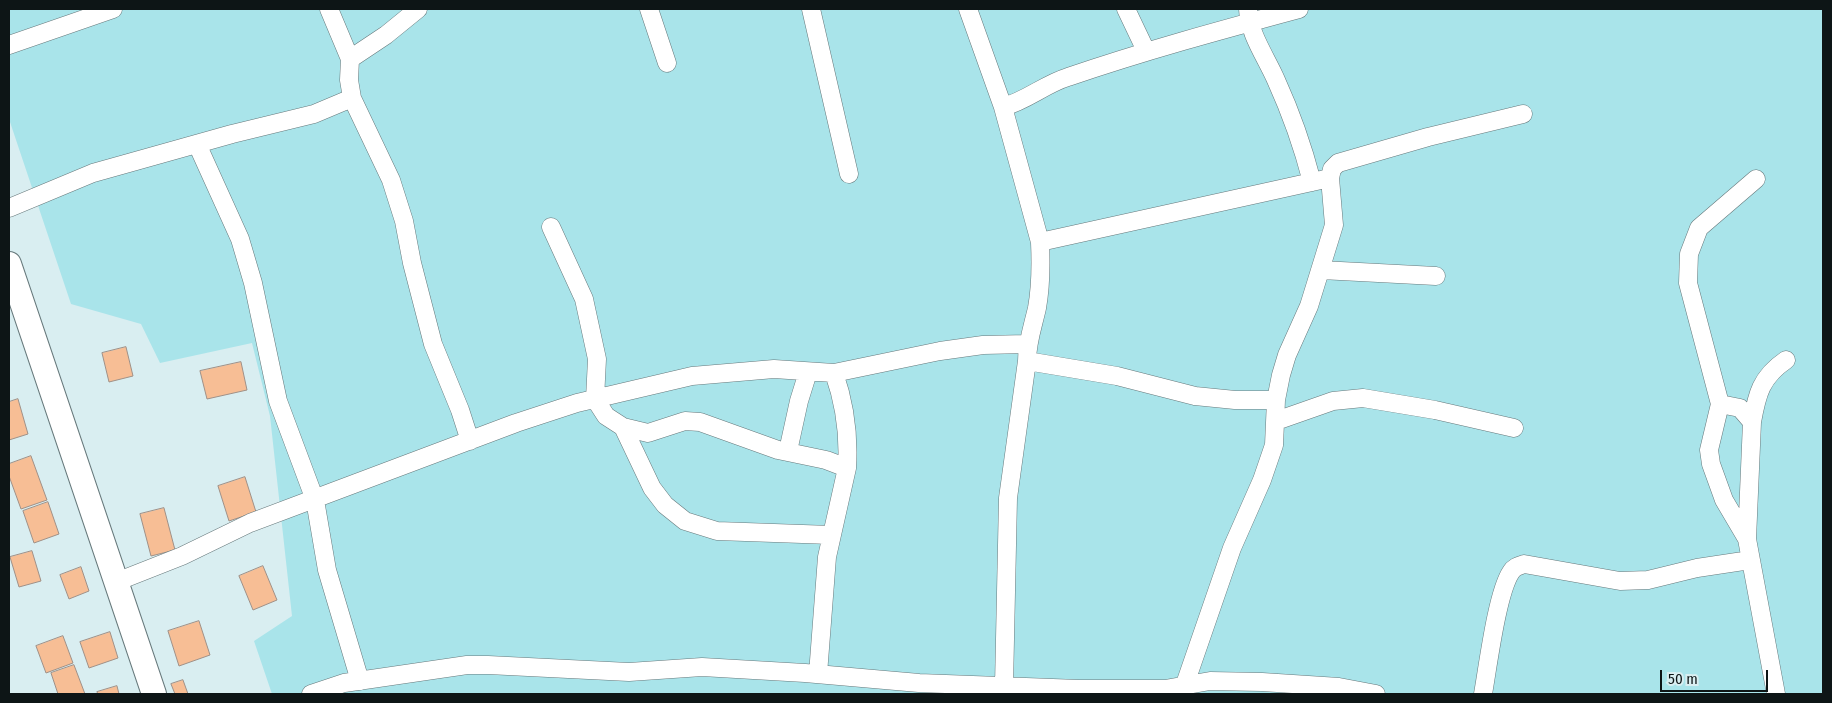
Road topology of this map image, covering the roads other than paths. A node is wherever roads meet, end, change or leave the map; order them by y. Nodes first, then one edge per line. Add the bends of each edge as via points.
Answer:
1 (113, 9) edge
2 (329, 9) edge
3 (418, 9) edge
4 (649, 9) edge
5 (811, 9) edge
6 (968, 9) edge
7 (1126, 9) edge
8 (1299, 9) edge
9 (1248, 16) edge
10 (9, 45) edge
11 (1146, 51) junction
12 (350, 60) junction
13 (667, 63) dead end
14 (352, 98) junction
15 (1002, 107) junction
16 (1523, 114) dead end
17 (197, 144) junction
18 (849, 174) dead end
19 (1330, 178) junction
20 (1756, 179) dead end
21 (1312, 182) junction
22 (9, 208) edge
23 (550, 226) dead end
24 (1040, 242) junction
25 (9, 264) edge
26 (1321, 270) junction
27 (1436, 276) dead end
28 (1027, 352) junction
29 (1786, 360) dead end
30 (808, 372) junction
31 (834, 373) junction
32 (595, 399) junction
33 (1276, 400) junction
34 (1720, 404) junction
35 (1276, 420) junction
36 (1752, 422) junction
37 (623, 427) junction
38 (1514, 428) dead end
39 (470, 441) junction
40 (788, 451) junction
41 (847, 468) junction
42 (315, 500) junction
43 (831, 535) junction
44 (1747, 539) junction
45 (1750, 560) junction
46 (116, 582) junction
47 (818, 674) junction
48 (360, 681) junction
49 (1004, 686) junction
50 (1184, 686) junction
51 (1165, 691) edge
52 (154, 694) edge
53 (311, 694) edge
54 (1376, 694) edge
55 (1483, 694) edge
56 (1776, 694) edge

1 - 10 street
2 - 12 street
3 - 12 street
4 - 13 street
5 - 18 street
6 - 15 street
7 - 11 street
8 - 9 street
9 - 11 street
9 - 21 street via 1302,143
11 - 15 street via 1060,79 1016,104
12 - 14 street
14 - 17 street via 314,114
14 - 39 street via 391,180 433,344
15 - 24 street
16 - 19 street via 1338,163
17 - 22 street via 93,173
17 - 42 street via 240,240 259,304 278,401
19 - 21 street
19 - 26 street via 1335,216
20 - 34 street via 1699,228 1689,254 1688,283
21 - 24 street
23 - 32 street via 584,299 596,359
24 - 28 street via 1042,266
25 - 46 main road
26 - 27 street
26 - 33 street via 1287,355
28 - 31 street via 984,345
28 - 33 street via 1195,396
28 - 49 street via 1008,498
29 - 36 street via 1772,369 1761,385
30 - 31 street
30 - 32 street via 774,369 692,376
30 - 40 street
31 - 41 street via 842,394 846,420
32 - 37 street via 606,416
32 - 39 street
33 - 35 street
34 - 36 street via 1740,408
34 - 44 street via 1709,450 1711,464 1724,500
35 - 38 street via 1333,402 1363,398
35 - 50 street via 1271,454 1232,548
36 - 44 street
37 - 40 street via 648,433 692,421
37 - 43 street via 652,488 665,505 685,521 717,531
39 - 42 street
40 - 41 street
41 - 43 street
42 - 46 street via 250,523 182,556
42 - 48 street via 327,570
43 - 47 street
44 - 45 street
45 - 55 street via 1648,580 1620,581 1524,564 1515,567 1503,592
45 - 56 street
46 - 52 main road
47 - 48 street via 702,667 629,672 467,665
47 - 49 street
48 - 53 street
49 - 51 street
50 - 51 street
50 - 54 street via 1210,681 1262,682 1339,687

